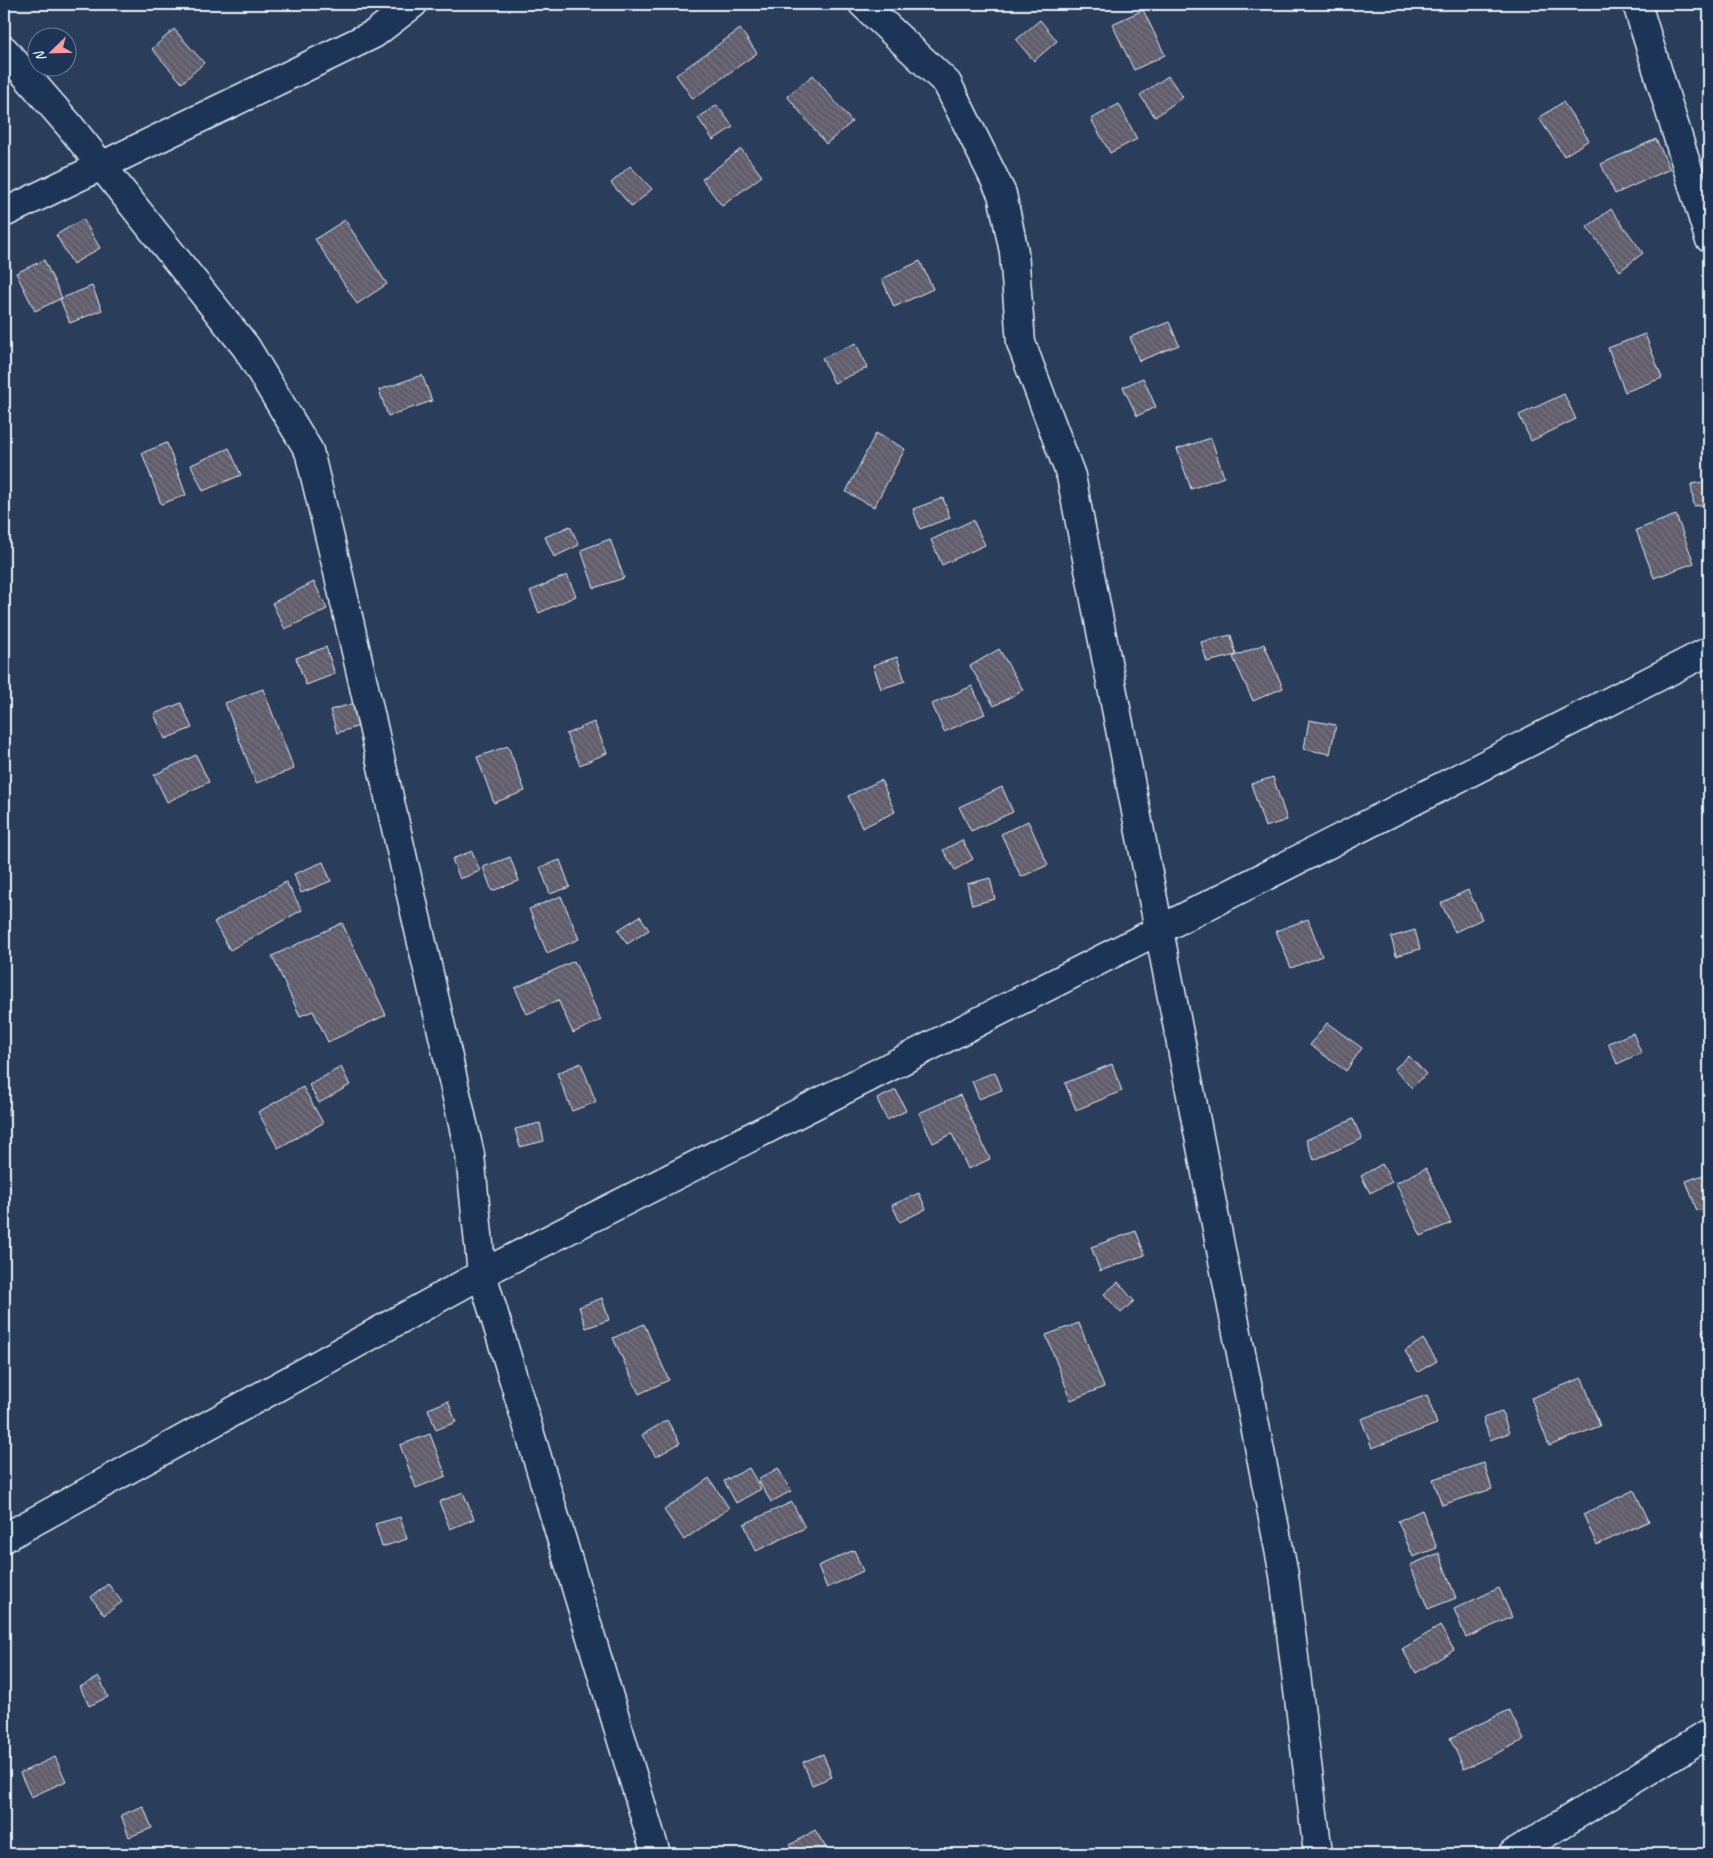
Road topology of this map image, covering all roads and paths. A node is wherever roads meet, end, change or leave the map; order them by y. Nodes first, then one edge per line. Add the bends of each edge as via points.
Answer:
1 (412, 4) edge
2 (863, 4) edge
3 (1637, 4) edge
4 (4, 50) edge
5 (102, 166) junction
6 (4, 213) edge
7 (1709, 238) edge
8 (1709, 651) edge
9 (1158, 930) junction
10 (482, 1274) junction
11 (4, 1538) edge
12 (1709, 1732) edge
13 (656, 1854) edge
14 (1318, 1854) edge
15 (1513, 1854) edge

1 - 5 street via 374,34
2 - 9 street via 947,83 1002,194 1014,252 1021,343 1071,476
3 - 7 street
4 - 5 street
5 - 6 street
5 - 10 street via 246,347 308,451 470,1155
8 - 9 street
9 - 10 street
9 - 14 street via 1284,1575
10 - 11 street
10 - 13 street
12 - 15 street

